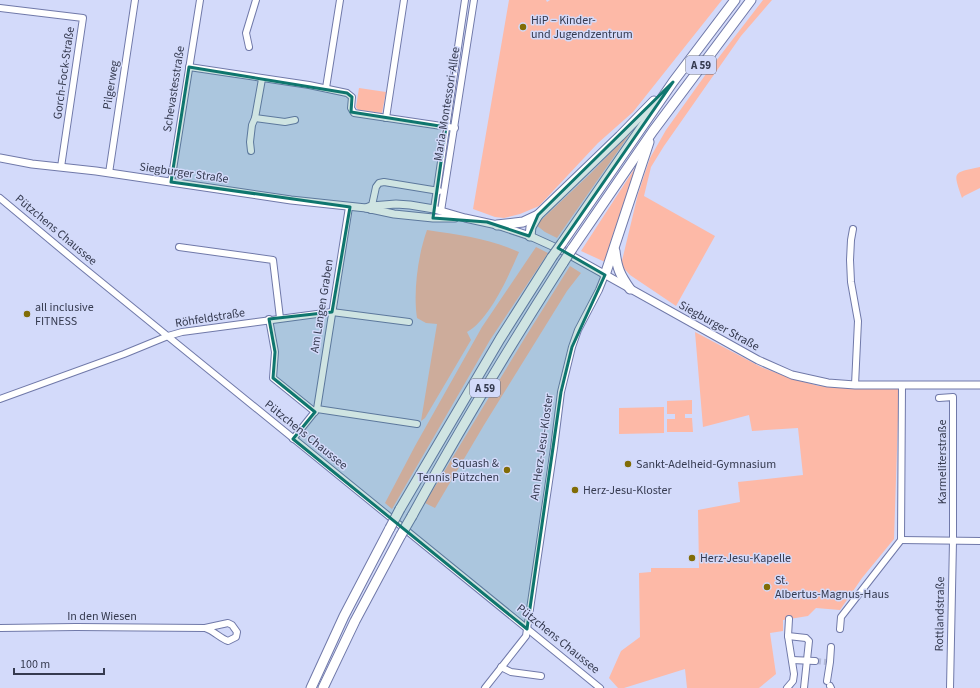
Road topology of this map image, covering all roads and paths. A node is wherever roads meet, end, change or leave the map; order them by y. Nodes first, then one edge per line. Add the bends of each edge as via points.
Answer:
1 (135, 0) edge
2 (200, 0) edge
3 (256, 0) edge
4 (340, 0) edge
5 (404, 0) edge
6 (465, 0) edge
7 (474, 0) edge
8 (735, 0) edge
9 (751, 0) edge
10 (0, 8) edge
11 (249, 47) dead end
12 (189, 67) junction
13 (262, 79) junction
14 (673, 82) junction
15 (326, 88) junction
16 (255, 118) junction
17 (386, 118) junction
18 (295, 120) dead end
19 (446, 127) junction
20 (455, 128) junction
21 (652, 132) junction
22 (251, 151) dead end
23 (1, 158) edge
24 (61, 167) junction
25 (108, 173) junction
26 (171, 182) junction
27 (436, 191) junction
28 (444, 192) junction
29 (0, 198) edge
30 (349, 207) junction
31 (370, 208) junction
32 (434, 209) junction
33 (442, 211) junction
34 (538, 215) junction
35 (433, 218) junction
36 (465, 218) junction
37 (497, 225) junction
38 (853, 229) dead end
39 (530, 236) junction
40 (178, 246) dead end
41 (615, 248) junction
42 (605, 275) junction
43 (630, 289) junction
44 (332, 312) junction
45 (280, 318) junction
46 (269, 320) junction
47 (410, 322) dead end
48 (168, 336) junction
49 (855, 385) junction
50 (902, 385) junction
51 (980, 385) edge
52 (939, 398) dead end
53 (0, 399) edge
54 (316, 410) junction
55 (417, 424) dead end
56 (293, 439) junction
57 (901, 540) junction
58 (952, 541) junction
59 (980, 541) edge
60 (789, 619) dead end
61 (0, 628) edge
62 (205, 628) junction
63 (527, 629) junction
64 (840, 629) dead end
65 (788, 636) junction
66 (832, 650) dead end
67 (792, 660) junction
68 (806, 660) junction
69 (815, 661) tunnel mouth
70 (501, 667) junction
71 (541, 676) dead end
72 (829, 685) edge
73 (790, 687) edge
74 (310, 688) edge
75 (323, 688) edge
76 (484, 688) edge
77 (600, 688) edge
78 (804, 688) edge
79 (950, 688) edge

1 - 25 street, Pilgerweg
2 - 12 street, Schevastesstraße
3 - 11 street via 246,33
4 - 15 street
5 - 17 street
6 - 19 street, Maria-Montessori-Allee
7 - 20 street, Maria-Montessori-Allee
8 - 14 highway, A 59
9 - 21 highway, A 59
10 - 24 street, Gorch-Fock-Straße via 83,18
12 - 13 street
12 - 26 street, Schevastesstraße
13 - 15 street
13 - 16 street
14 - 34 highway
14 - 74 highway, A 59, bridge via 552,257 496,345 400,509
15 - 17 street via 347,93 352,97 351,108 354,113
16 - 18 street via 285,122
16 - 22 street via 252,125
17 - 19 street
19 - 20 street
19 - 27 street, Maria-Montessori-Allee
20 - 28 street, Maria-Montessori-Allee
21 - 41 highway
21 - 75 highway, A 59, bridge via 572,249 474,406 401,535
23 - 24 main road, Siegburger Straße
24 - 25 main road, Siegburger Straße
25 - 26 main road, Siegburger Straße
26 - 30 main road, Siegburger Straße
27 - 28 street
27 - 31 street via 379,183
27 - 32 street, Maria-Montessori-Allee
28 - 33 street, Maria-Montessori-Allee
29 - 48 street, Pützchens Chaussee
30 - 31 main road, Siegburger Straße
30 - 44 street, Am Langen Graben
31 - 32 main road, Siegburger Straße via 410,205
31 - 35 main road, Siegburger Straße via 394,214
32 - 33 main road, Siegburger Straße
32 - 35 main road
33 - 36 main road, Siegburger Straße
34 - 37 highway via 523,222
34 - 39 highway
35 - 36 main road, Siegburger Straße
36 - 37 main road, Siegburger Straße
37 - 39 main road, Siegburger Straße
38 - 49 street via 851,282 858,321
39 - 42 main road, Siegburger Straße
40 - 45 street via 273,260
41 - 42 highway
41 - 43 highway via 616,264
42 - 43 main road, Siegburger Straße
42 - 63 street, Am Herz-Jesu-Kloster via 578,330 561,392
43 - 49 main road, Siegburger Straße via 792,375 809,380
44 - 45 street, Röhfeldstraße
44 - 47 street, Röhfeldstraße
44 - 54 street, Am Langen Graben
45 - 46 street, Röhfeldstraße
46 - 48 street, Röhfeldstraße
46 - 54 street via 274,352 273,378
48 - 53 street, Röhfeldstraße
48 - 56 street, Pützchens Chaussee
49 - 50 main road, Siegburger Straße
50 - 51 main road, Siegburger Straße
50 - 57 street
52 - 58 street, Karmeliterstraße via 953,397
54 - 55 street
54 - 56 street
56 - 63 street, Pützchens Chaussee
57 - 58 street
57 - 64 street via 841,617
58 - 59 street
58 - 79 street, Rottlandstraße
60 - 65 street
61 - 62 street, In den Wiesen
62 - 62 street, In den Wiesen via 228,641 236,637 237,632 228,623
63 - 70 street, Am Herz-Jesu-Kloster via 526,636
63 - 77 street, Pützchens Chaussee
65 - 67 street
65 - 68 street via 808,640
66 - 72 street
67 - 68 street
67 - 73 street via 794,681
68 - 69 street
68 - 78 street
70 - 71 street via 510,672
70 - 76 street, Am Herz-Jesu-Kloster

